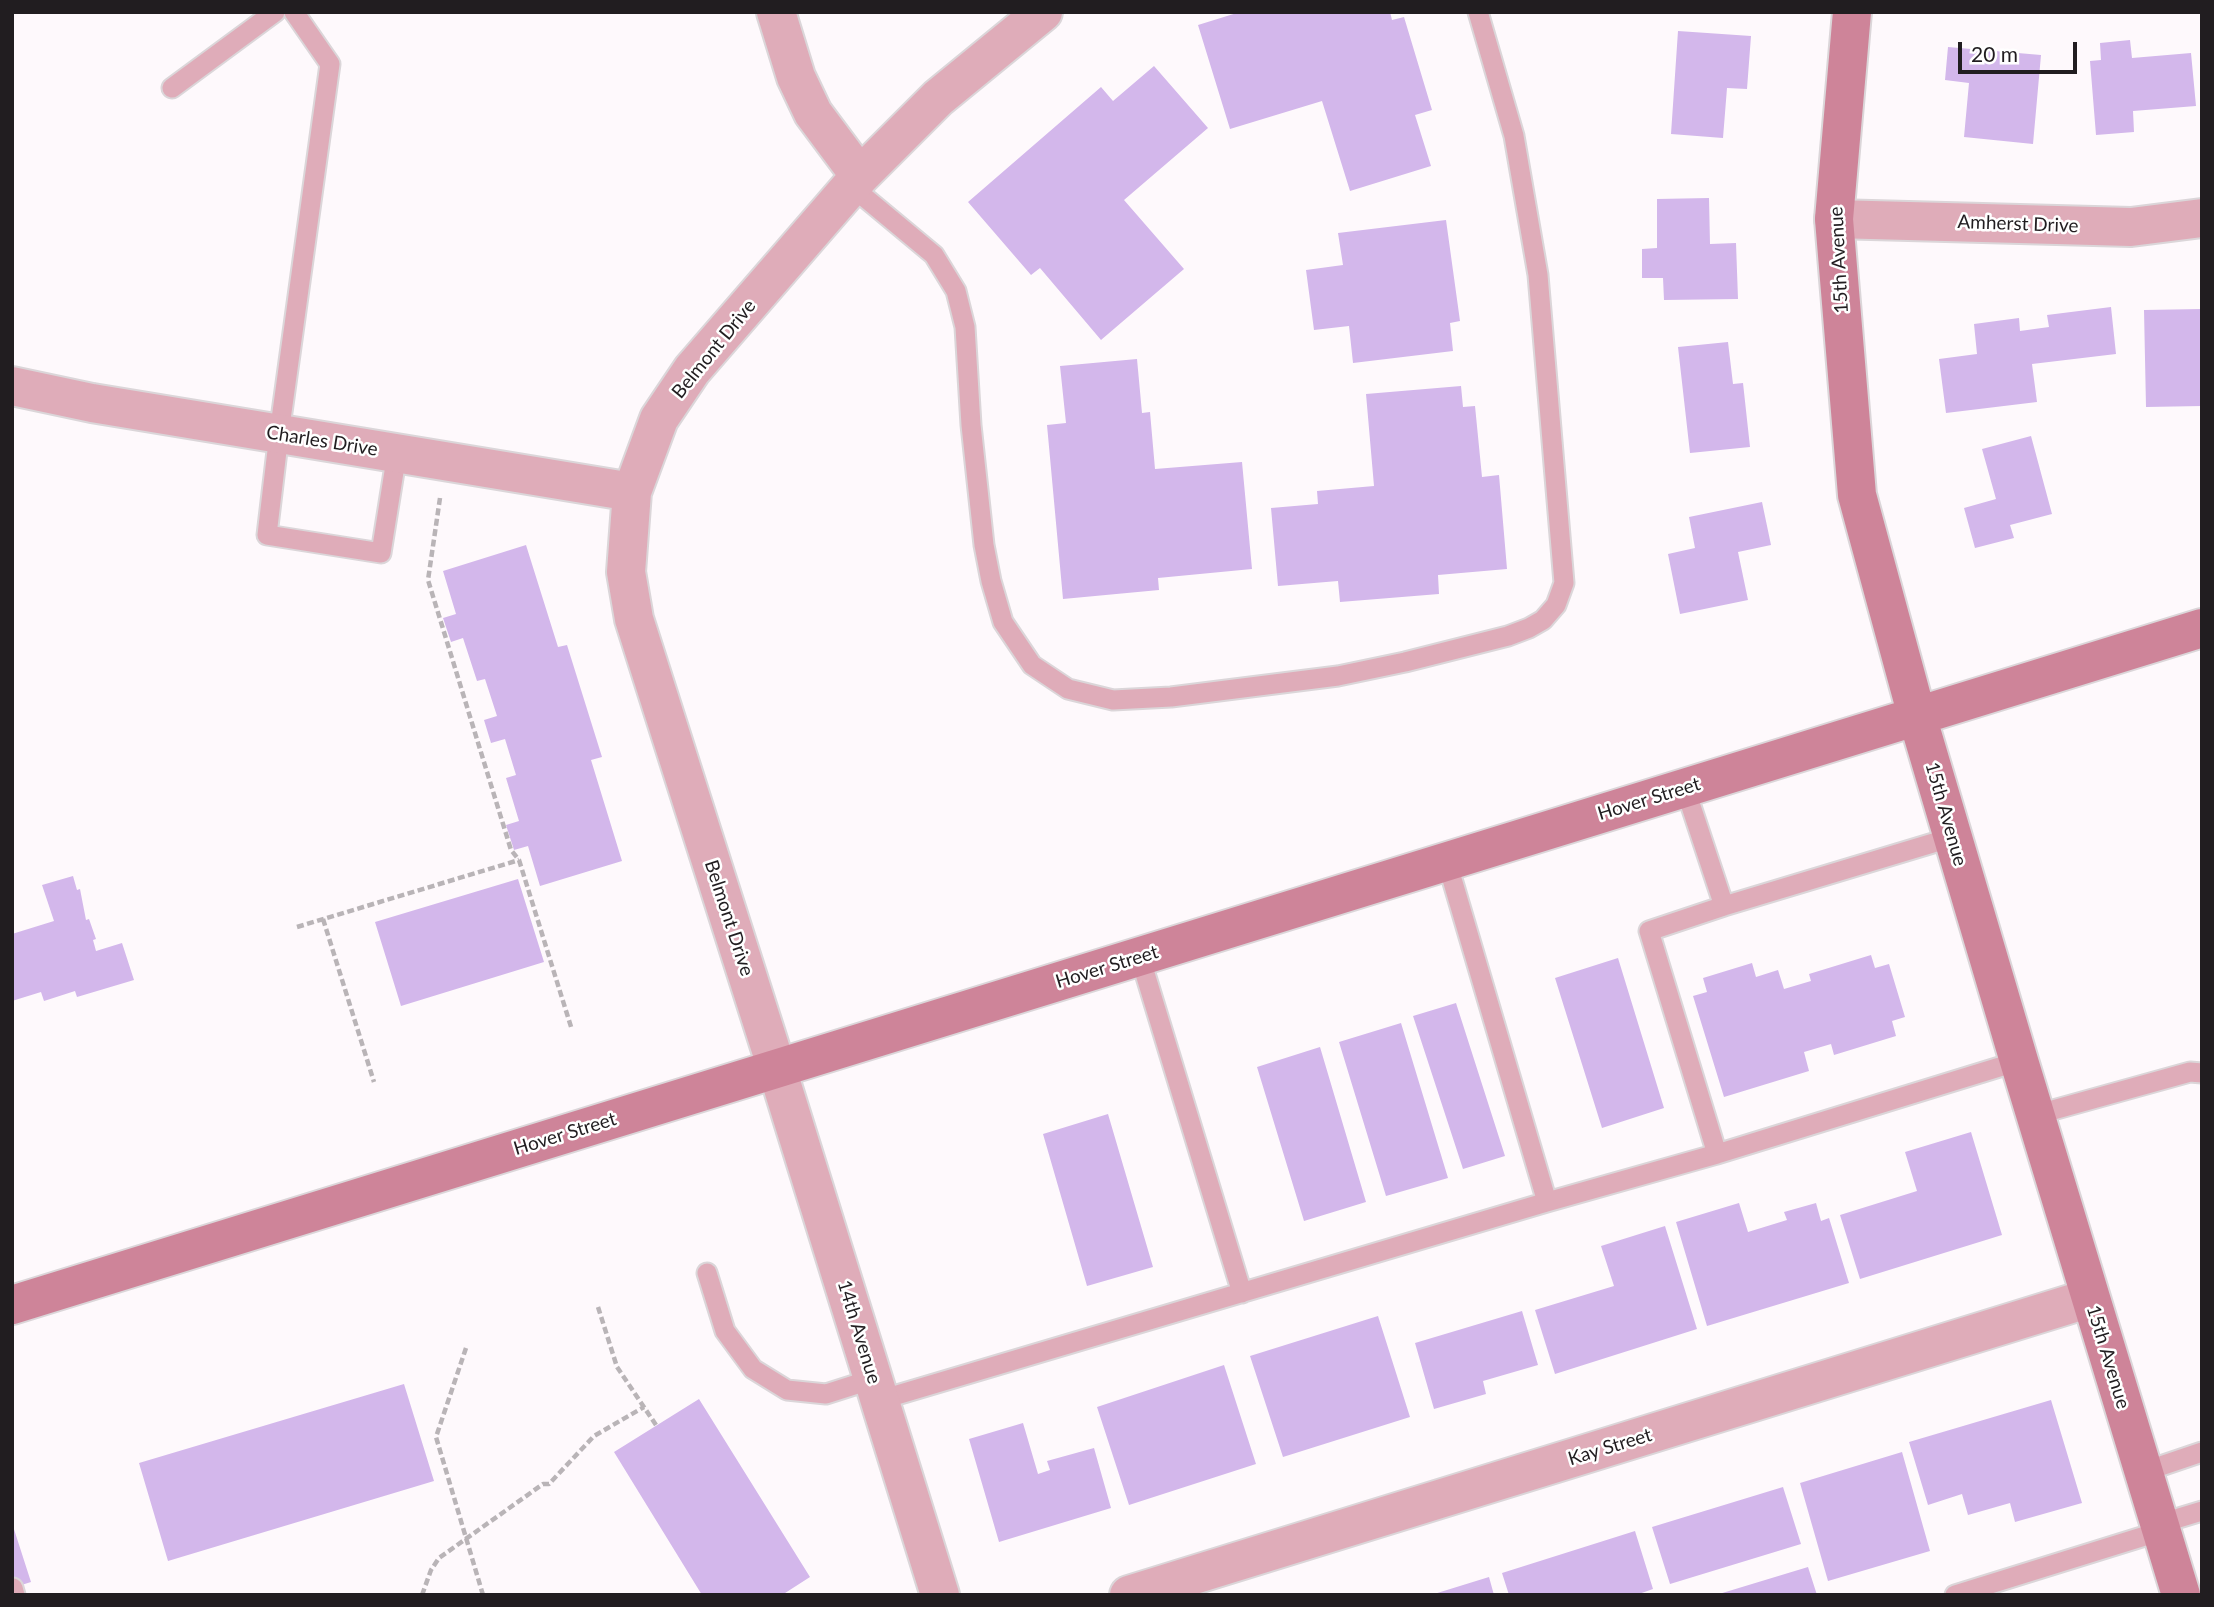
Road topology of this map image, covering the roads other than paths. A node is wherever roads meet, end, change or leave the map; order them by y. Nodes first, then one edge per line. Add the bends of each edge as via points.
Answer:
1 (275, 12) edge
2 (294, 12) edge
3 (776, 12) edge
4 (1043, 12) edge
5 (1478, 12) edge
6 (1852, 12) edge
7 (172, 88) dead end
8 (856, 181) junction
9 (2202, 218) edge
10 (1833, 219) junction
11 (12, 386) edge
12 (279, 434) junction
13 (397, 453) junction
14 (632, 492) junction
15 (2202, 628) edge
16 (1917, 716) junction
17 (1685, 789) junction
18 (1953, 837) junction
19 (1447, 862) junction
20 (1724, 906) junction
21 (1140, 957) junction
22 (2019, 1060) junction
23 (777, 1069) junction
24 (2196, 1072) edge
25 (2035, 1115) junction
26 (1717, 1154) junction
27 (1547, 1202) junction
28 (707, 1273) dead end
29 (1242, 1293) junction
30 (2090, 1298) junction
31 (12, 1305) edge
32 (877, 1389) junction
33 (2202, 1452) edge
34 (2143, 1472) junction
35 (2202, 1511) edge
36 (2160, 1528) junction
37 (940, 1595) edge
38 (1129, 1595) edge
39 (1955, 1595) edge
40 (2181, 1595) edge

1 - 7 lane
2 - 12 lane via 330,64
3 - 8 street via 796,77 813,113
4 - 8 street, Belmont Drive via 939,97
5 - 8 lane via 1514,136 1538,275 1564,583 1556,605 1543,620 1508,636 1338,677 1171,698 1113,700 1068,689 1032,665 1003,622 991,581 971,425 965,327 956,291 934,255
6 - 10 main road, 15th Avenue
8 - 14 street, Belmont Drive via 692,370 659,419
9 - 10 street, Amherst Drive via 2131,227
10 - 16 main road, 15th Avenue via 1857,495
11 - 12 street, Charles Drive
12 - 13 street, Charles Drive
12 - 13 lane via 267,535 381,553
13 - 14 street, Charles Drive
14 - 23 street, Belmont Drive via 626,572 634,620
15 - 16 main road, Hover Street
16 - 17 main road, Hover Street
16 - 18 main road, 15th Avenue
17 - 19 main road, Hover Street
17 - 20 lane
18 - 20 lane
18 - 22 main road, 15th Avenue
19 - 21 main road, Hover Street
19 - 27 lane
20 - 26 lane via 1649,931
21 - 23 main road, Hover Street
21 - 29 lane
22 - 25 main road, 15th Avenue
22 - 26 lane
23 - 31 main road, Hover Street
23 - 32 street, 14th Avenue
24 - 25 lane
25 - 30 main road, 15th Avenue
26 - 27 lane
27 - 29 lane
28 - 32 lane via 725,1331 753,1369 787,1390 826,1394
29 - 32 lane
30 - 34 main road, 15th Avenue
30 - 38 street, Kay Street
32 - 37 street, 14th Avenue
33 - 34 lane
34 - 36 main road, 15th Avenue
35 - 36 lane
36 - 39 lane
36 - 40 main road, 15th Avenue

